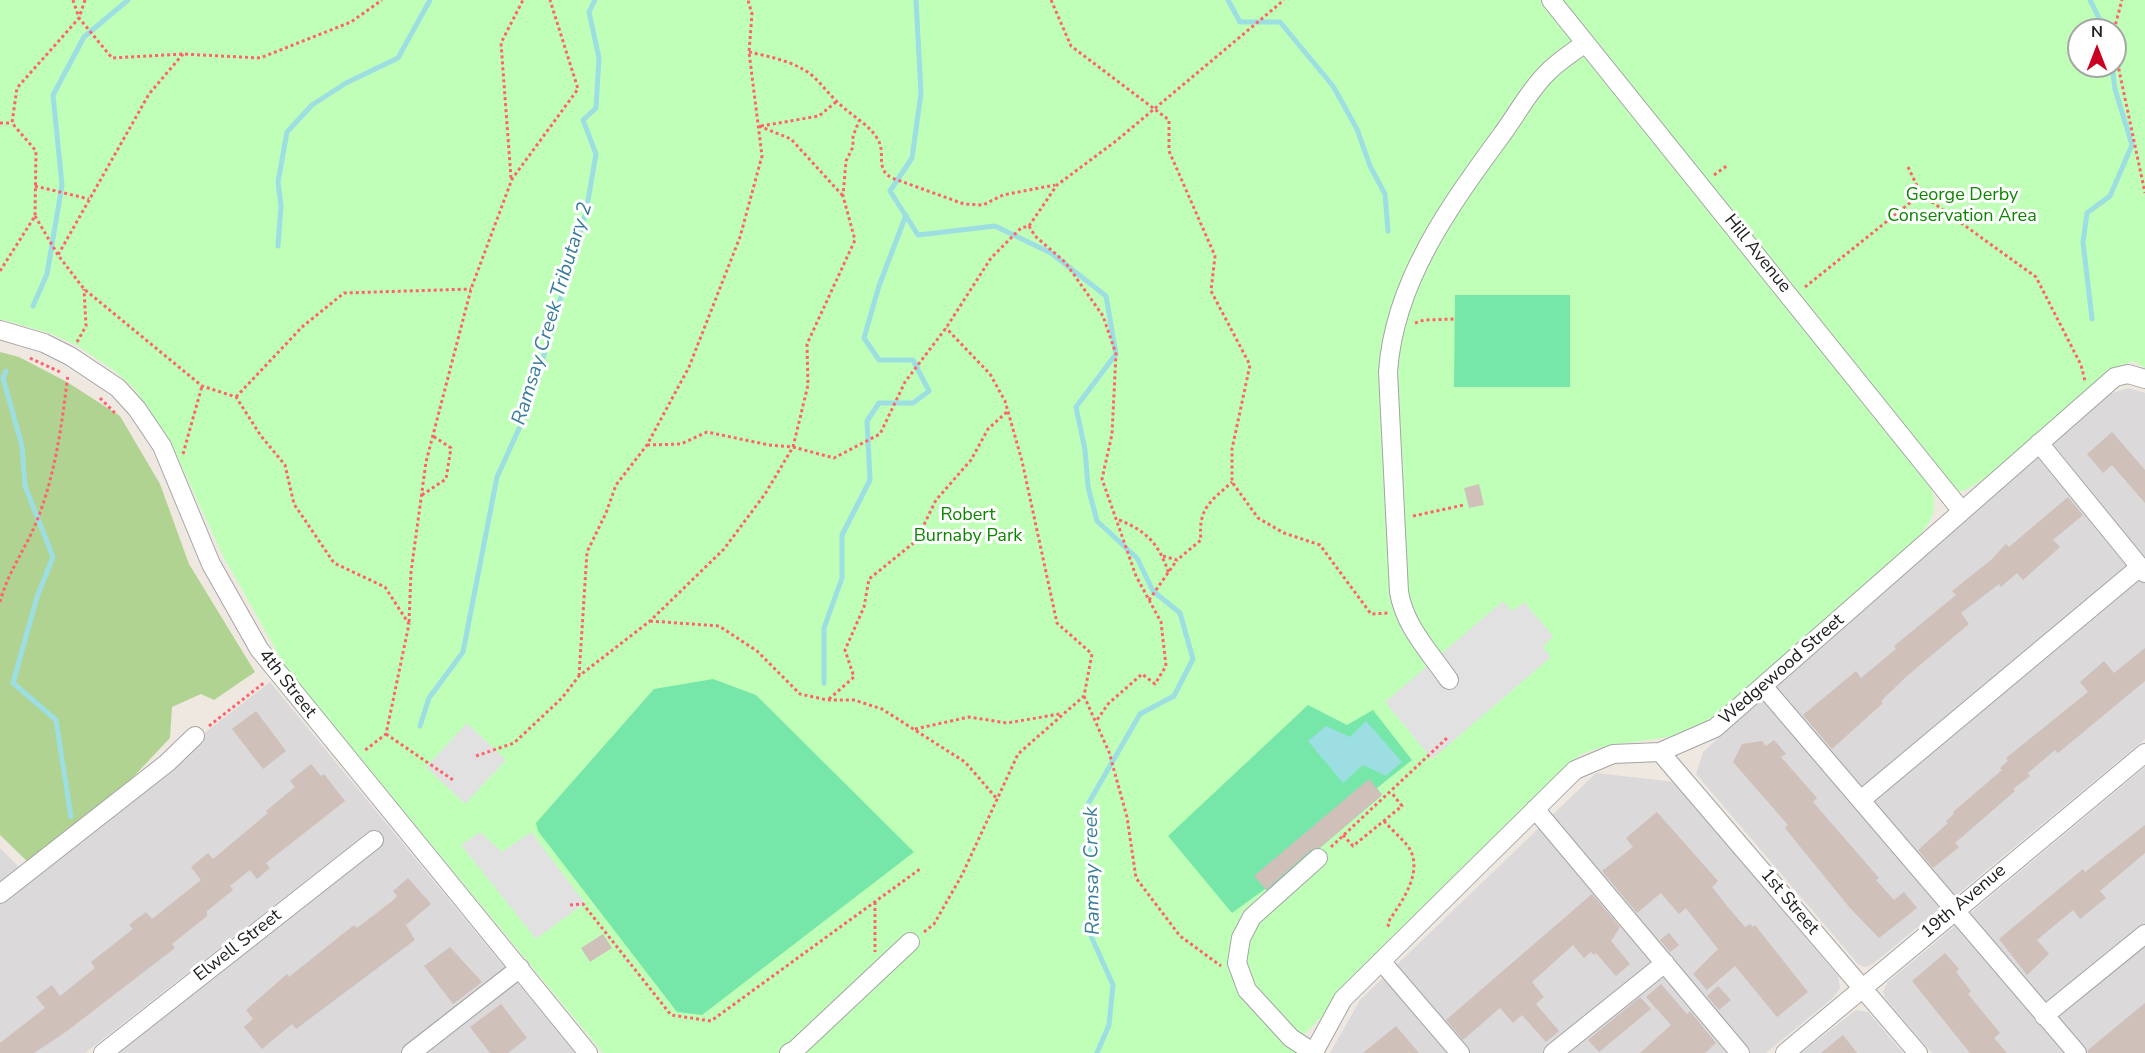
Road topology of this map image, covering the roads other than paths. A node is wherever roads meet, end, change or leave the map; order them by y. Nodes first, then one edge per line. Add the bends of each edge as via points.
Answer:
1 (1551, 0) edge
2 (1585, 43) junction
3 (0, 330) edge
4 (2145, 379) edge
5 (2039, 443) junction
6 (1961, 510) junction
7 (2143, 570) edge
8 (1449, 680) dead end
9 (1764, 686) junction
10 (195, 736) road end
11 (1660, 752) junction
12 (2145, 753) edge
13 (1861, 800) junction
14 (1535, 808) junction
15 (374, 840) dead end
16 (1318, 858) road end
17 (0, 894) edge
18 (1955, 910) junction
19 (2145, 934) edge
20 (910, 942) road end
21 (1381, 961) junction
22 (1665, 963) junction
23 (520, 968) junction
24 (1862, 988) junction
25 (2044, 1016) junction
26 (103, 1053) edge
27 (411, 1053) edge
28 (588, 1053) edge
29 (789, 1053) edge
30 (1314, 1053) edge
31 (1460, 1053) edge
32 (1553, 1053) edge
33 (1740, 1053) edge
34 (1785, 1053) edge
35 (1918, 1053) edge
36 (2077, 1053) edge

1 - 2 street, Hill Avenue
2 - 6 street, Hill Avenue
2 - 8 street via 1546,74 1470,178 1414,271 1394,331 1388,372 1402,613
3 - 23 street, 4th Street via 44,343 70,356 118,388 138,409 178,479 211,564 267,676 350,762
4 - 5 street, Wedgewood Street via 2128,374 2115,377
5 - 6 street, Wedgewood Street
5 - 7 street
6 - 9 street, Wedgewood Street
7 - 13 street
9 - 11 street, Wedgewood Street via 1715,728
9 - 13 street
10 - 17 street via 167,763
11 - 14 street, Wedgewood Street via 1612,753 1575,770
11 - 24 street, 1st Street
12 - 18 street, 19th Avenue
13 - 18 street
14 - 21 street, Wedgewood Street
14 - 22 street
15 - 26 street, Elwell Street
16 - 30 street via 1258,910 1248,923 1238,955 1247,990 1291,1038
18 - 24 street, 19th Avenue
18 - 25 street
19 - 25 street
20 - 29 street
21 - 30 street, Wedgewood Street via 1342,999
21 - 31 street
22 - 32 street
22 - 33 street
23 - 27 street
23 - 28 street, 4th Street
24 - 34 street, 19th Avenue
24 - 35 street, 1st Street
25 - 36 street

